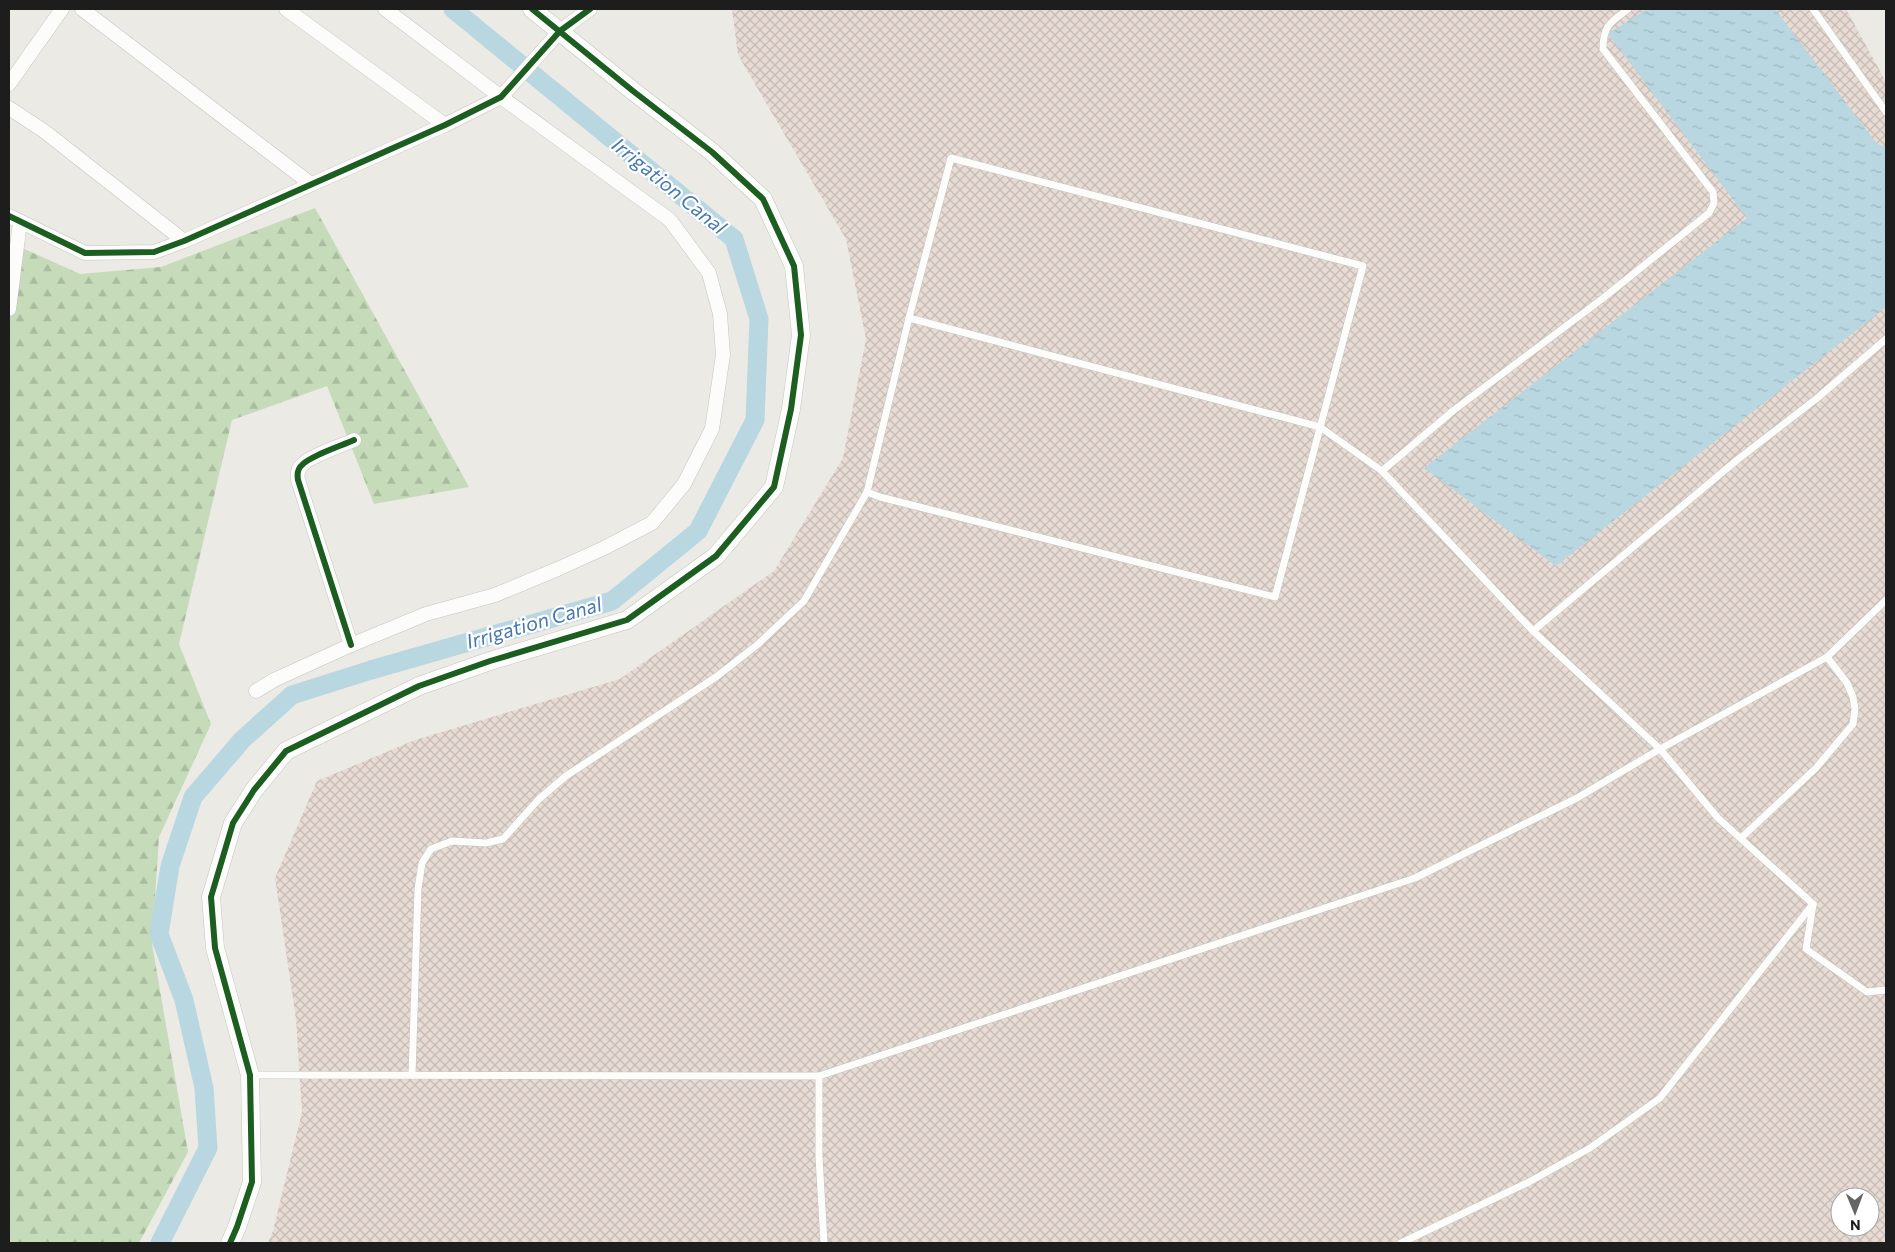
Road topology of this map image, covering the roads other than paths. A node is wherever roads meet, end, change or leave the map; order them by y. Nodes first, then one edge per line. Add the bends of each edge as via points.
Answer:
1 (62, 9) edge
2 (82, 9) edge
3 (286, 9) edge
4 (385, 9) edge
5 (532, 9) edge
6 (590, 9) edge
7 (1628, 9) edge
8 (1813, 9) edge
9 (560, 31) junction
10 (9, 84) edge
11 (501, 98) junction
12 (9, 108) edge
13 (1886, 112) edge
14 (445, 125) junction
15 (311, 184) junction
16 (14, 219) edge
17 (184, 241) junction
18 (9, 309) edge
19 (909, 318) junction
20 (1886, 339) edge
21 (1320, 427) junction
22 (354, 440) dead end
23 (1382, 471) junction
24 (867, 492) junction
25 (1886, 600) edge
26 (1533, 631) junction
27 (351, 645) junction
28 (1826, 657) junction
29 (256, 691) dead end
30 (1660, 749) junction
31 (1741, 838) junction
32 (1813, 904) junction
33 (1886, 990) edge
34 (250, 1075) junction
35 (412, 1075) junction
36 (819, 1076) junction
37 (230, 1243) edge
38 (824, 1243) edge
39 (1401, 1243) edge

1 - 10 street
2 - 15 street
3 - 14 street
4 - 11 street
5 - 9 street
6 - 9 street
7 - 23 lane via 1608,24 1602,49 1713,192 1714,203 1709,213 1602,299 1454,410
8 - 13 lane
9 - 11 street
9 - 34 street via 712,152 764,199 794,266 802,334 791,409 774,487 716,556 627,620 419,686 286,751 254,790 233,823 211,897 215,948
11 - 14 street
11 - 27 street via 670,220 709,273 720,314 723,355 712,429 684,484 652,523 604,548 495,595 426,614
12 - 17 street via 44,131
14 - 15 street
15 - 17 street
16 - 17 street via 85,253 154,252
16 - 18 street
19 - 21 lane
19 - 21 lane via 951,158 1363,266
19 - 24 lane
20 - 26 lane
21 - 23 lane
21 - 24 lane via 1275,597
22 - 27 street via 308,460 297,472
23 - 26 lane
24 - 35 lane via 804,601 757,645 716,677 566,776 539,799 503,839 486,843 452,841 431,849 422,862 418,889
25 - 28 lane
26 - 30 lane
27 - 29 street
28 - 30 lane
28 - 31 lane via 1847,683 1853,697 1853,724 1816,768
30 - 31 lane via 1718,818
30 - 36 lane via 1578,798 1414,878
31 - 32 lane
32 - 33 lane via 1806,949 1867,992
32 - 39 lane via 1660,1098 1590,1148 1529,1182
34 - 35 lane
34 - 37 street via 252,1182
35 - 36 lane
36 - 38 lane

